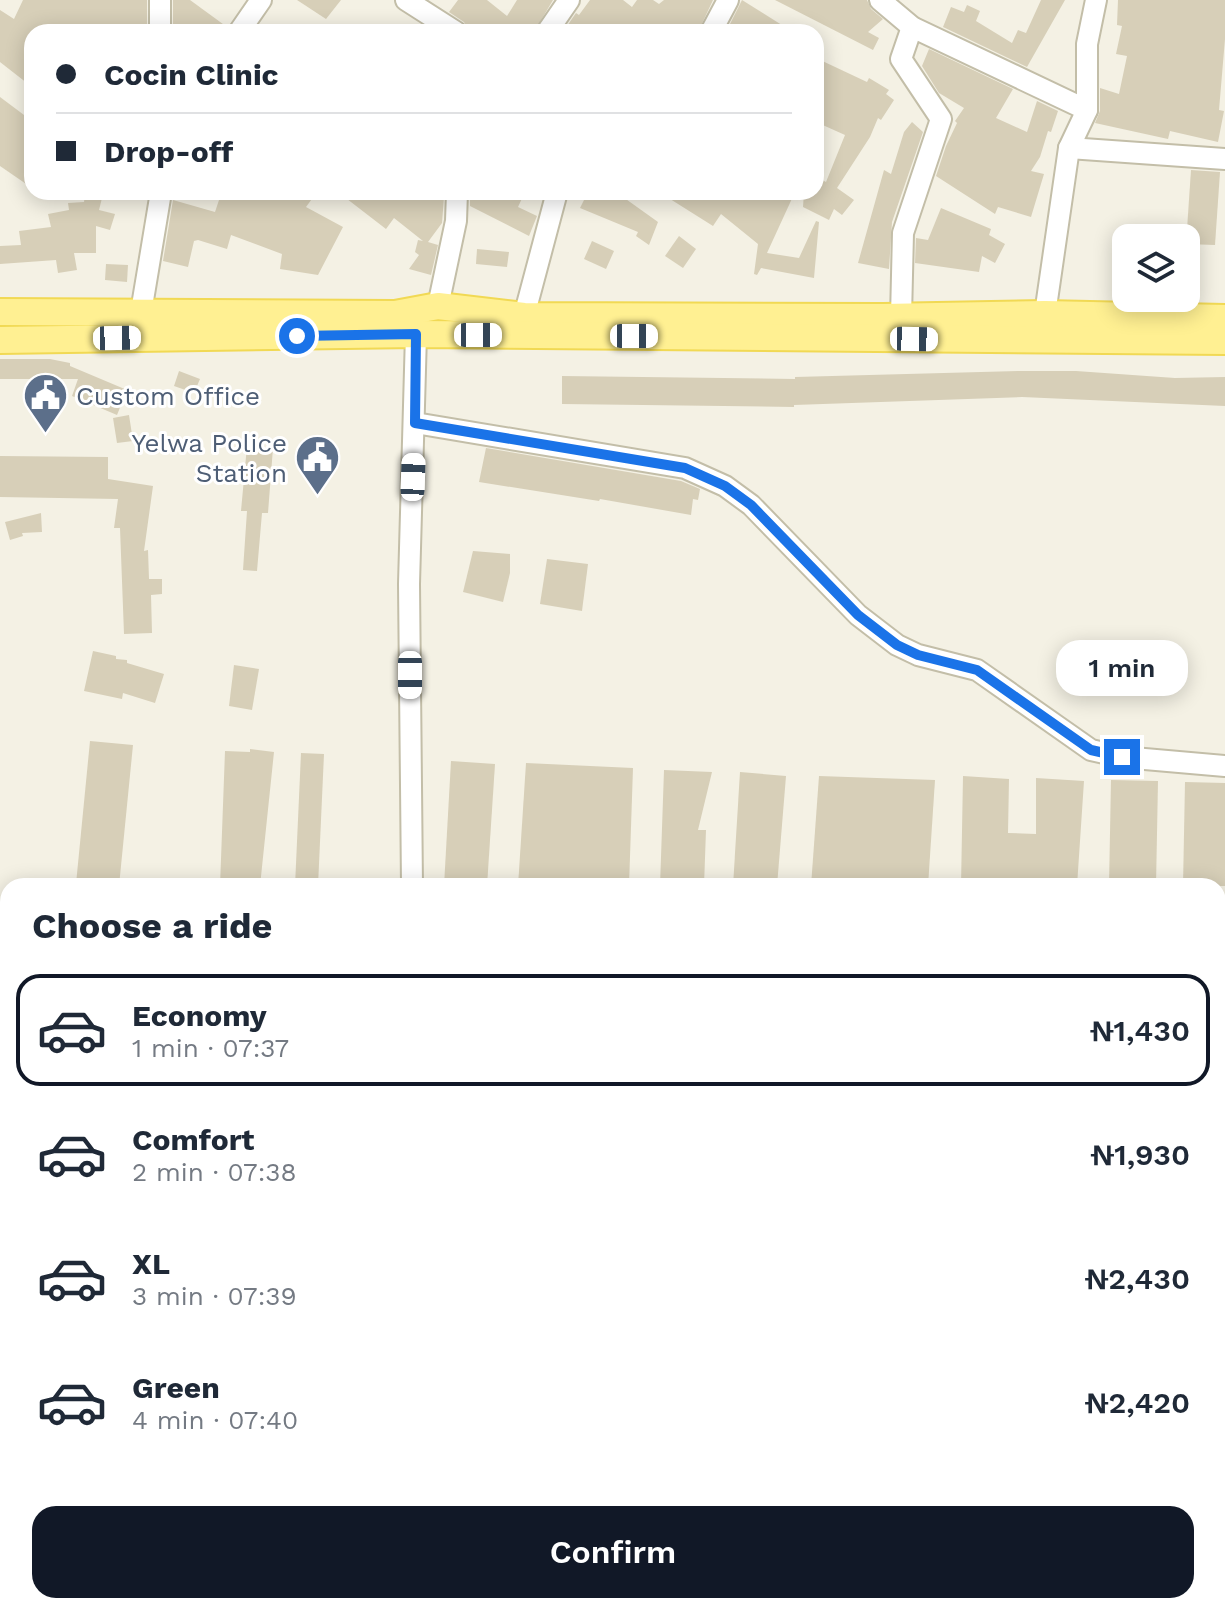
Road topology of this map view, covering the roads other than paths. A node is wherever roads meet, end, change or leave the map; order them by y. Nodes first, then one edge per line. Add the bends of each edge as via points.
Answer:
1 (160, 0) edge
2 (261, 0) edge
3 (406, 0) edge
4 (569, 0) edge
5 (728, 0) edge
6 (880, 0) edge
7 (1096, 0) edge
8 (160, 24) edge
9 (244, 24) edge
10 (444, 24) edge
11 (552, 24) edge
12 (715, 24) edge
13 (912, 27) junction
14 (1087, 110) junction
15 (1069, 148) junction
16 (1225, 159) edge
17 (160, 200) edge
18 (457, 200) edge
19 (555, 200) edge
20 (438, 306) junction
21 (0, 312) edge
22 (141, 312) junction
23 (1045, 314) junction
24 (524, 316) junction
25 (901, 317) junction
26 (1225, 318) edge
27 (416, 334) junction
28 (0, 340) edge
29 (1225, 341) edge
30 (415, 423) junction
31 (1225, 766) edge
32 (412, 878) edge

1 - 8 street
2 - 9 street
3 - 10 street
4 - 11 street
5 - 12 street
6 - 13 street
7 - 14 street via 1087,44
13 - 14 street
13 - 25 street via 901,59 941,119 903,233
14 - 15 street
15 - 16 street
15 - 23 street
17 - 22 street
18 - 20 street
19 - 24 street
20 - 22 main road via 395,314
20 - 24 main road
21 - 22 main road
23 - 25 main road
23 - 26 main road
24 - 25 main road
27 - 28 main road
27 - 29 main road
27 - 30 street
30 - 31 street via 685,468 751,505 858,615 897,645 977,670 1091,750
30 - 32 street via 409,584

